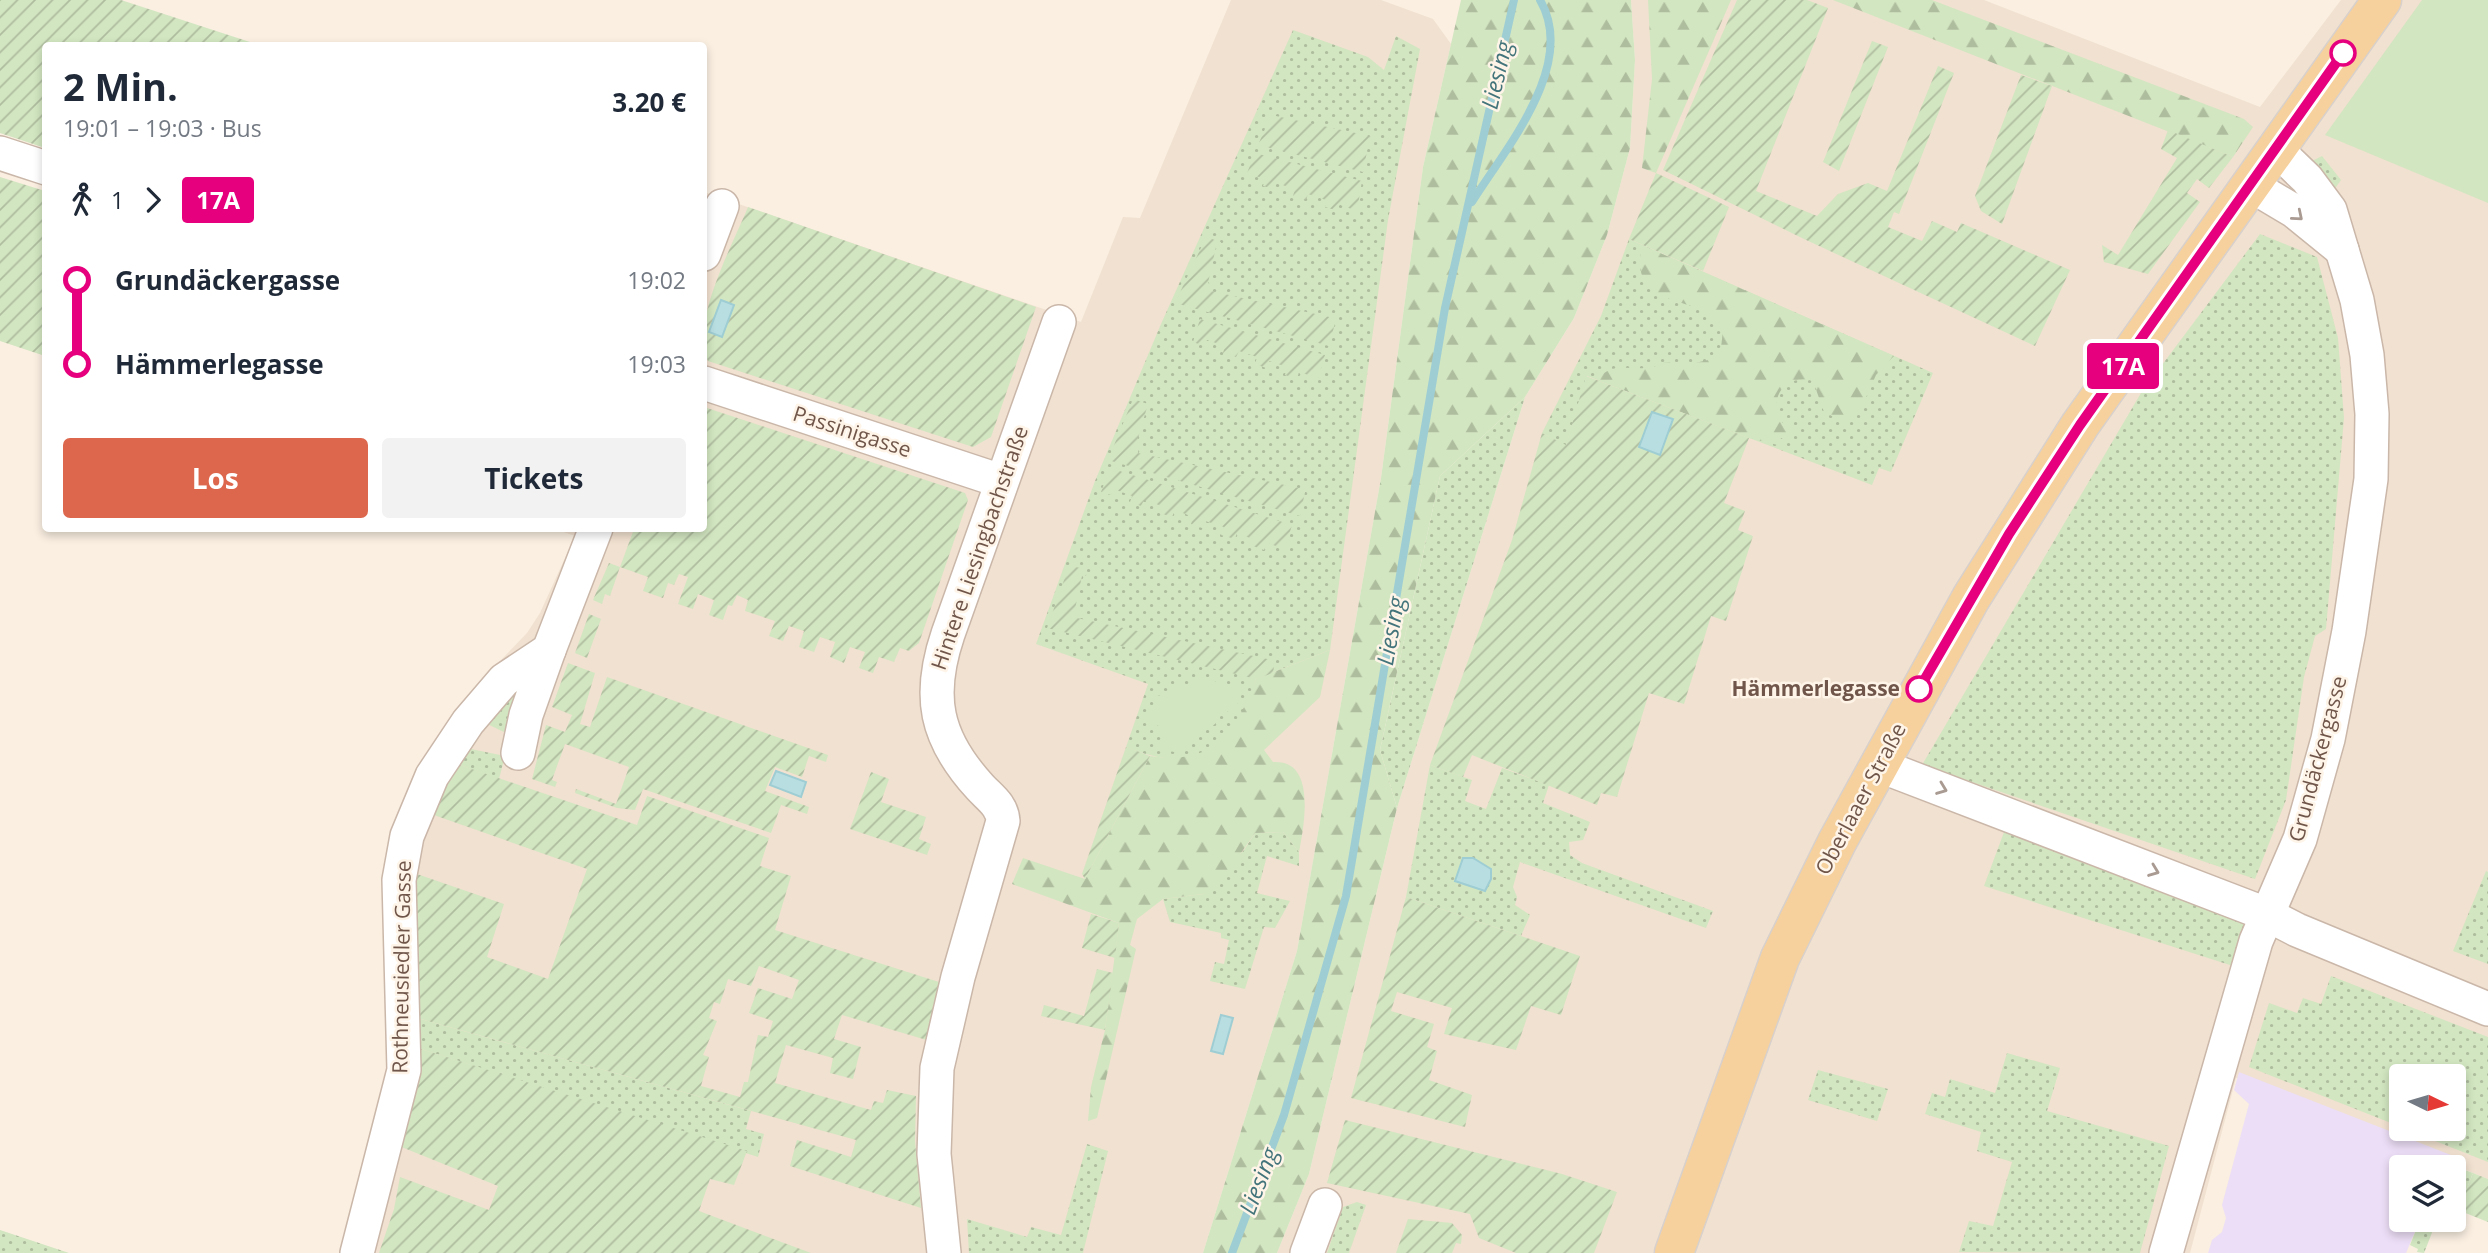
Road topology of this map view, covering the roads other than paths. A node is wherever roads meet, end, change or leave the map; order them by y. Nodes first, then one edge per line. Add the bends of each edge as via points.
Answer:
1 (2382, 0) edge
2 (2277, 149) junction
3 (0, 153) edge
4 (42, 167) edge
5 (2252, 186) junction
6 (722, 206) dead end
7 (707, 246) edge
8 (2342, 250) junction
9 (1059, 321) dead end
10 (707, 384) edge
11 (1001, 481) junction
12 (594, 532) edge
13 (549, 650) junction
14 (518, 753) dead end
15 (1878, 765) junction
16 (2266, 914) junction
17 (2488, 1009) edge
18 (1325, 1205) dead end
19 (357, 1253) edge
20 (944, 1253) edge
21 (1307, 1253) edge
22 (1674, 1253) edge
23 (2166, 1253) edge

1 - 2 main road, Oberlaaer Straße
2 - 5 main road, Oberlaaer Straße
2 - 8 street, Grundäckergasse via 2327,204
3 - 4 street
5 -> 8 street via 2294,211
5 - 15 main road, Oberlaaer Straße via 2080,425 2009,534
6 - 7 street
8 - 16 street, Grundäckergasse via 2367,355 2371,480 2328,739 2300,839
9 - 11 street, Hintere Liesingbachstraße
10 - 11 street, Passinigasse
11 - 20 street, Hintere Liesingbachstraße via 936,678 937,711 946,739 1000,808 1003,821 937,1068 934,1154
12 - 13 street
13 - 14 street
13 - 19 street, Rothneusiedler Gasse via 496,687 468,722 432,776 407,836 399,880 404,1070
15 -> 16 street
15 - 22 main road, Oberlaaer Straße via 1780,958
16 - 17 street
16 - 23 street, Grundäckergasse
18 - 21 street

